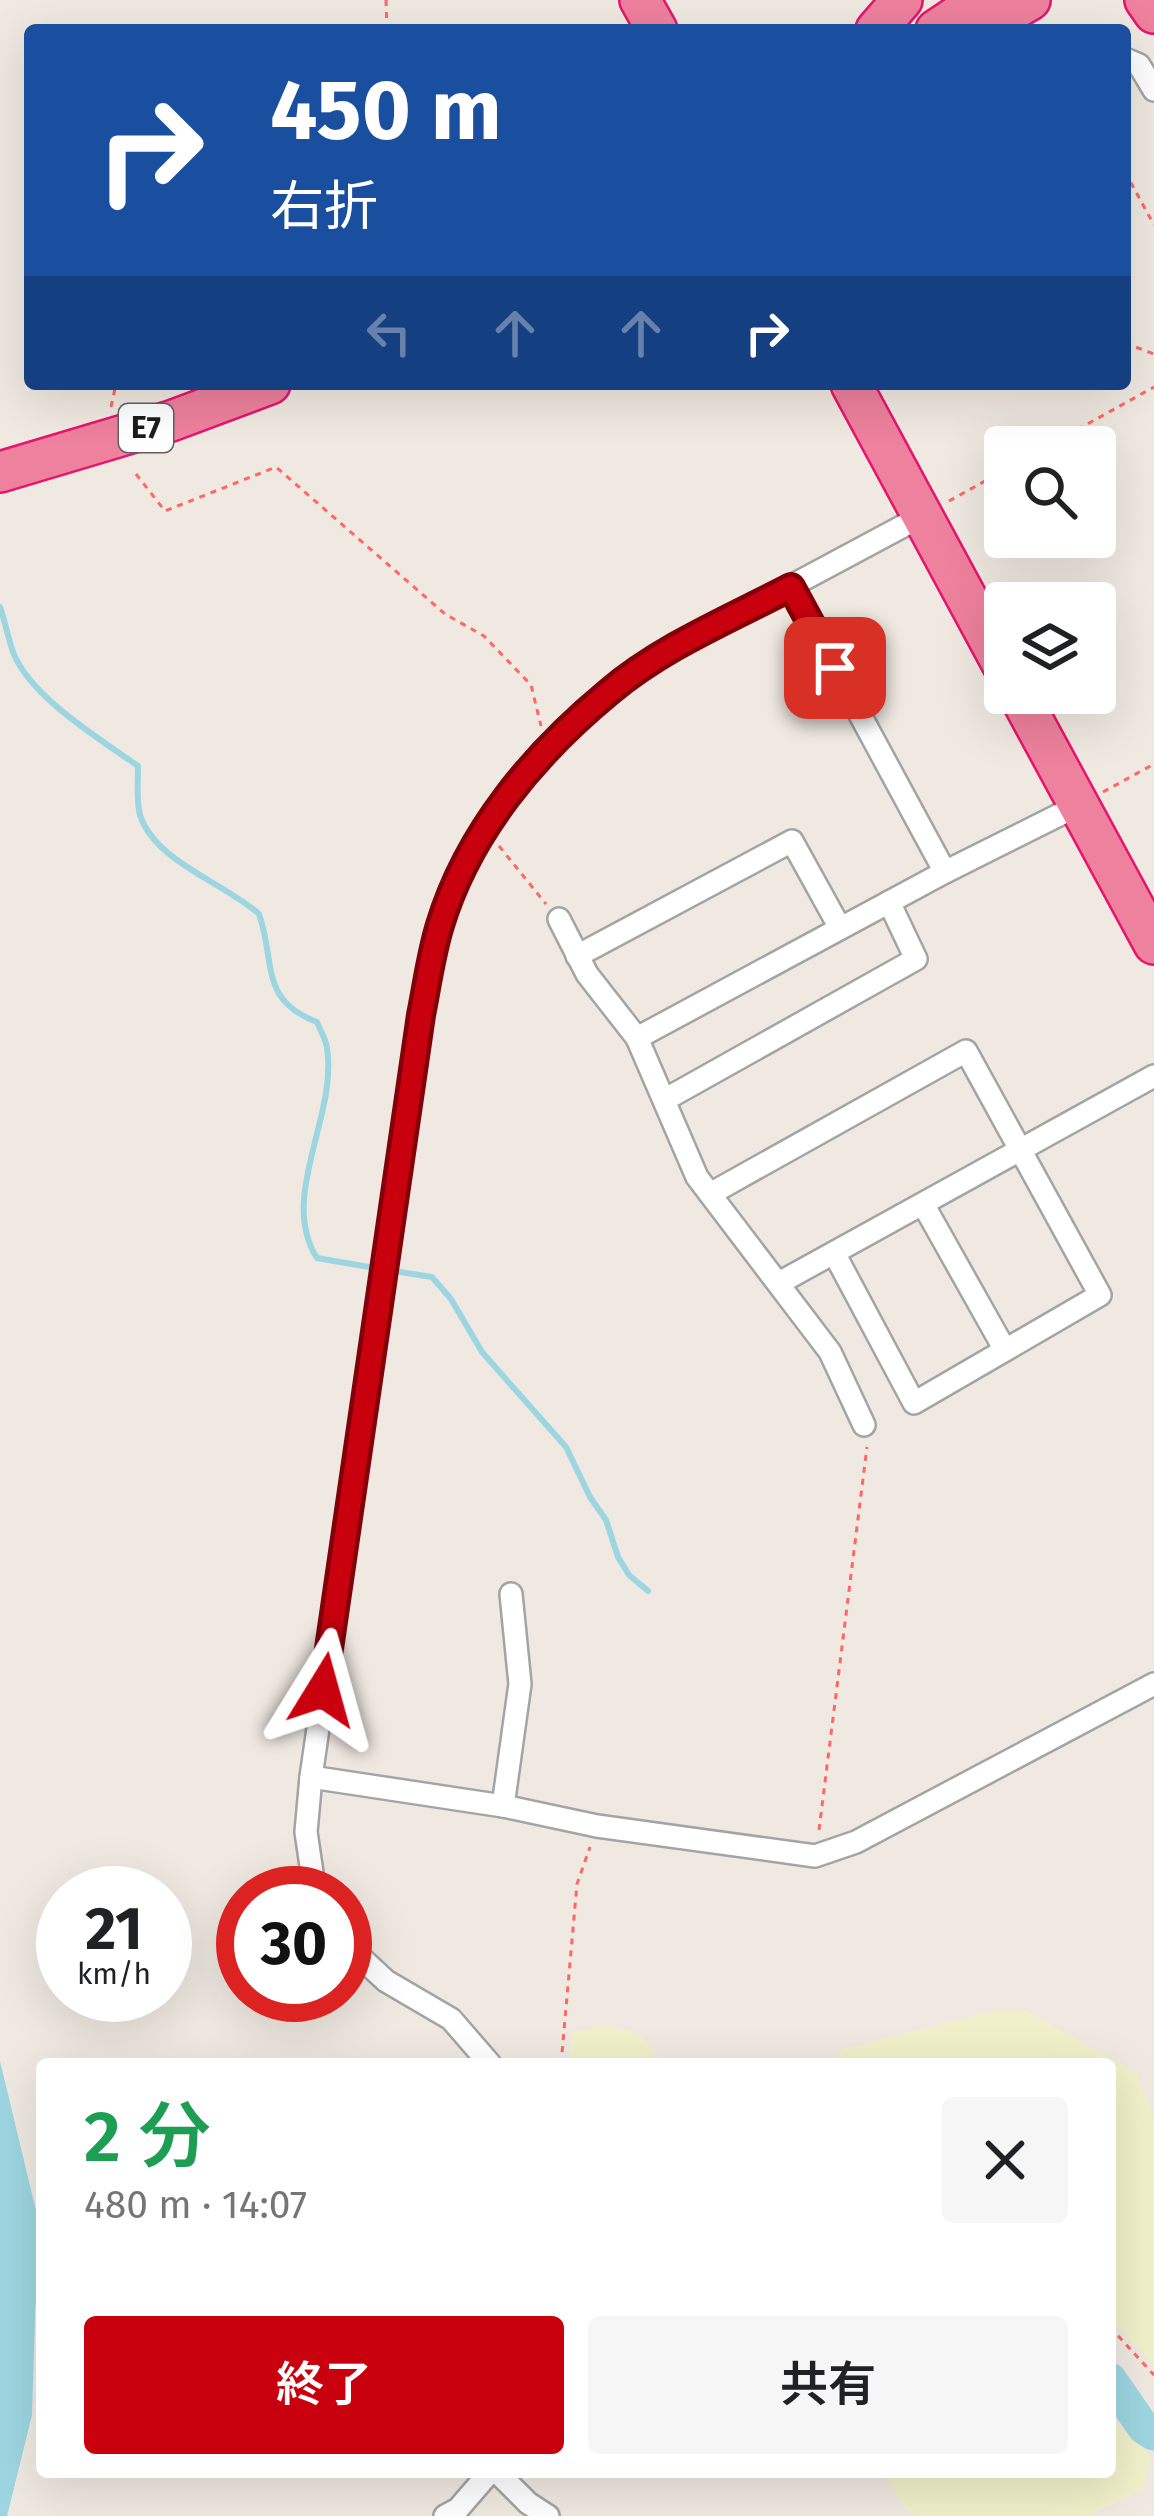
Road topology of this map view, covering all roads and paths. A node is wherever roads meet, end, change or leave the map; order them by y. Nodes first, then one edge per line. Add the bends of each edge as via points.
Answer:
1 (902, 0) edge
2 (981, 0) edge
3 (1001, 0) edge
4 (1030, 0) edge
5 (1145, 0) edge
6 (1154, 14) edge
7 (881, 24) edge
8 (945, 24) edge
9 (967, 24) edge
10 (990, 24) edge
11 (1131, 62) edge
12 (1154, 90) edge
13 (1131, 183) edge
14 (1154, 225) edge
15 (1154, 387) edge
16 (115, 390) edge
17 (225, 390) edge
18 (254, 390) edge
19 (854, 390) edge
20 (111, 409) dead end
21 (1084, 426) edge
22 (10, 469) edge
23 (136, 474) dead end
24 (984, 482) edge
25 (922, 516) junction
26 (791, 587) junction
27 (984, 630) edge
28 (1029, 714) edge
29 (546, 751) junction
30 (1154, 764) edge
31 (1079, 805) junction
32 (484, 828) junction
33 (945, 872) junction
34 (889, 902) junction
35 (559, 919) joint
36 (840, 928) junction
37 (1154, 944) edge
38 (578, 956) junction
39 (637, 1038) junction
40 (1154, 1076) edge
41 (666, 1099) junction
42 (1020, 1151) junction
43 (710, 1194) junction
44 (923, 1204) junction
45 (834, 1253) junction
46 (779, 1283) junction
47 (1006, 1350) junction
48 (864, 1425) joint
49 (511, 1594) dead end
50 (1154, 1684) edge
51 (311, 1777) junction
52 (502, 1806) junction
53 (597, 1826) junction
54 (815, 1856) junction
55 (311, 1866) edge
56 (372, 1968) edge
57 (485, 2058) edge
58 (561, 2058) edge
59 (1116, 2334) edge
60 (1154, 2375) edge
61 (487, 2478) edge
62 (500, 2478) edge
63 (445, 2516) edge
64 (548, 2516) edge

1 - 7 highway
2 - 8 highway
3 - 9 highway
4 - 10 highway
5 - 6 highway
11 - 12 street
13 - 14 path
15 - 21 path
16 - 20 path
17 - 22 highway, E7
18 - 22 highway, E7
19 - 25 highway
23 - 29 path via 165,512 276,467 445,614 484,636 531,685
24 - 25 path
25 - 26 street
25 - 27 highway
26 - 29 street via 611,690
26 - 33 street
28 - 31 highway
29 - 32 street
30 - 31 path
31 - 33 street
31 - 37 highway
32 - 35 path
32 - 51 street via 440,925 421,1015
33 - 34 street
34 - 36 street
34 - 41 street via 916,958
35 - 38 street
36 - 38 street via 792,841
36 - 39 street
38 - 39 street
39 - 41 street
40 - 42 street
41 - 43 street
42 - 43 street via 966,1052
42 - 44 street
42 - 47 street via 1100,1295
43 - 46 street
44 - 45 street
44 - 47 street
45 - 46 street
45 - 47 street via 914,1402
46 - 48 street via 830,1352
48 - 54 path
49 - 52 street via 520,1684
50 - 54 street
51 - 52 street
51 - 55 street
52 - 53 street
53 - 54 street
53 - 58 path via 577,1884
56 - 57 street via 452,2019
59 - 60 path
61 - 63 street
62 - 64 street

